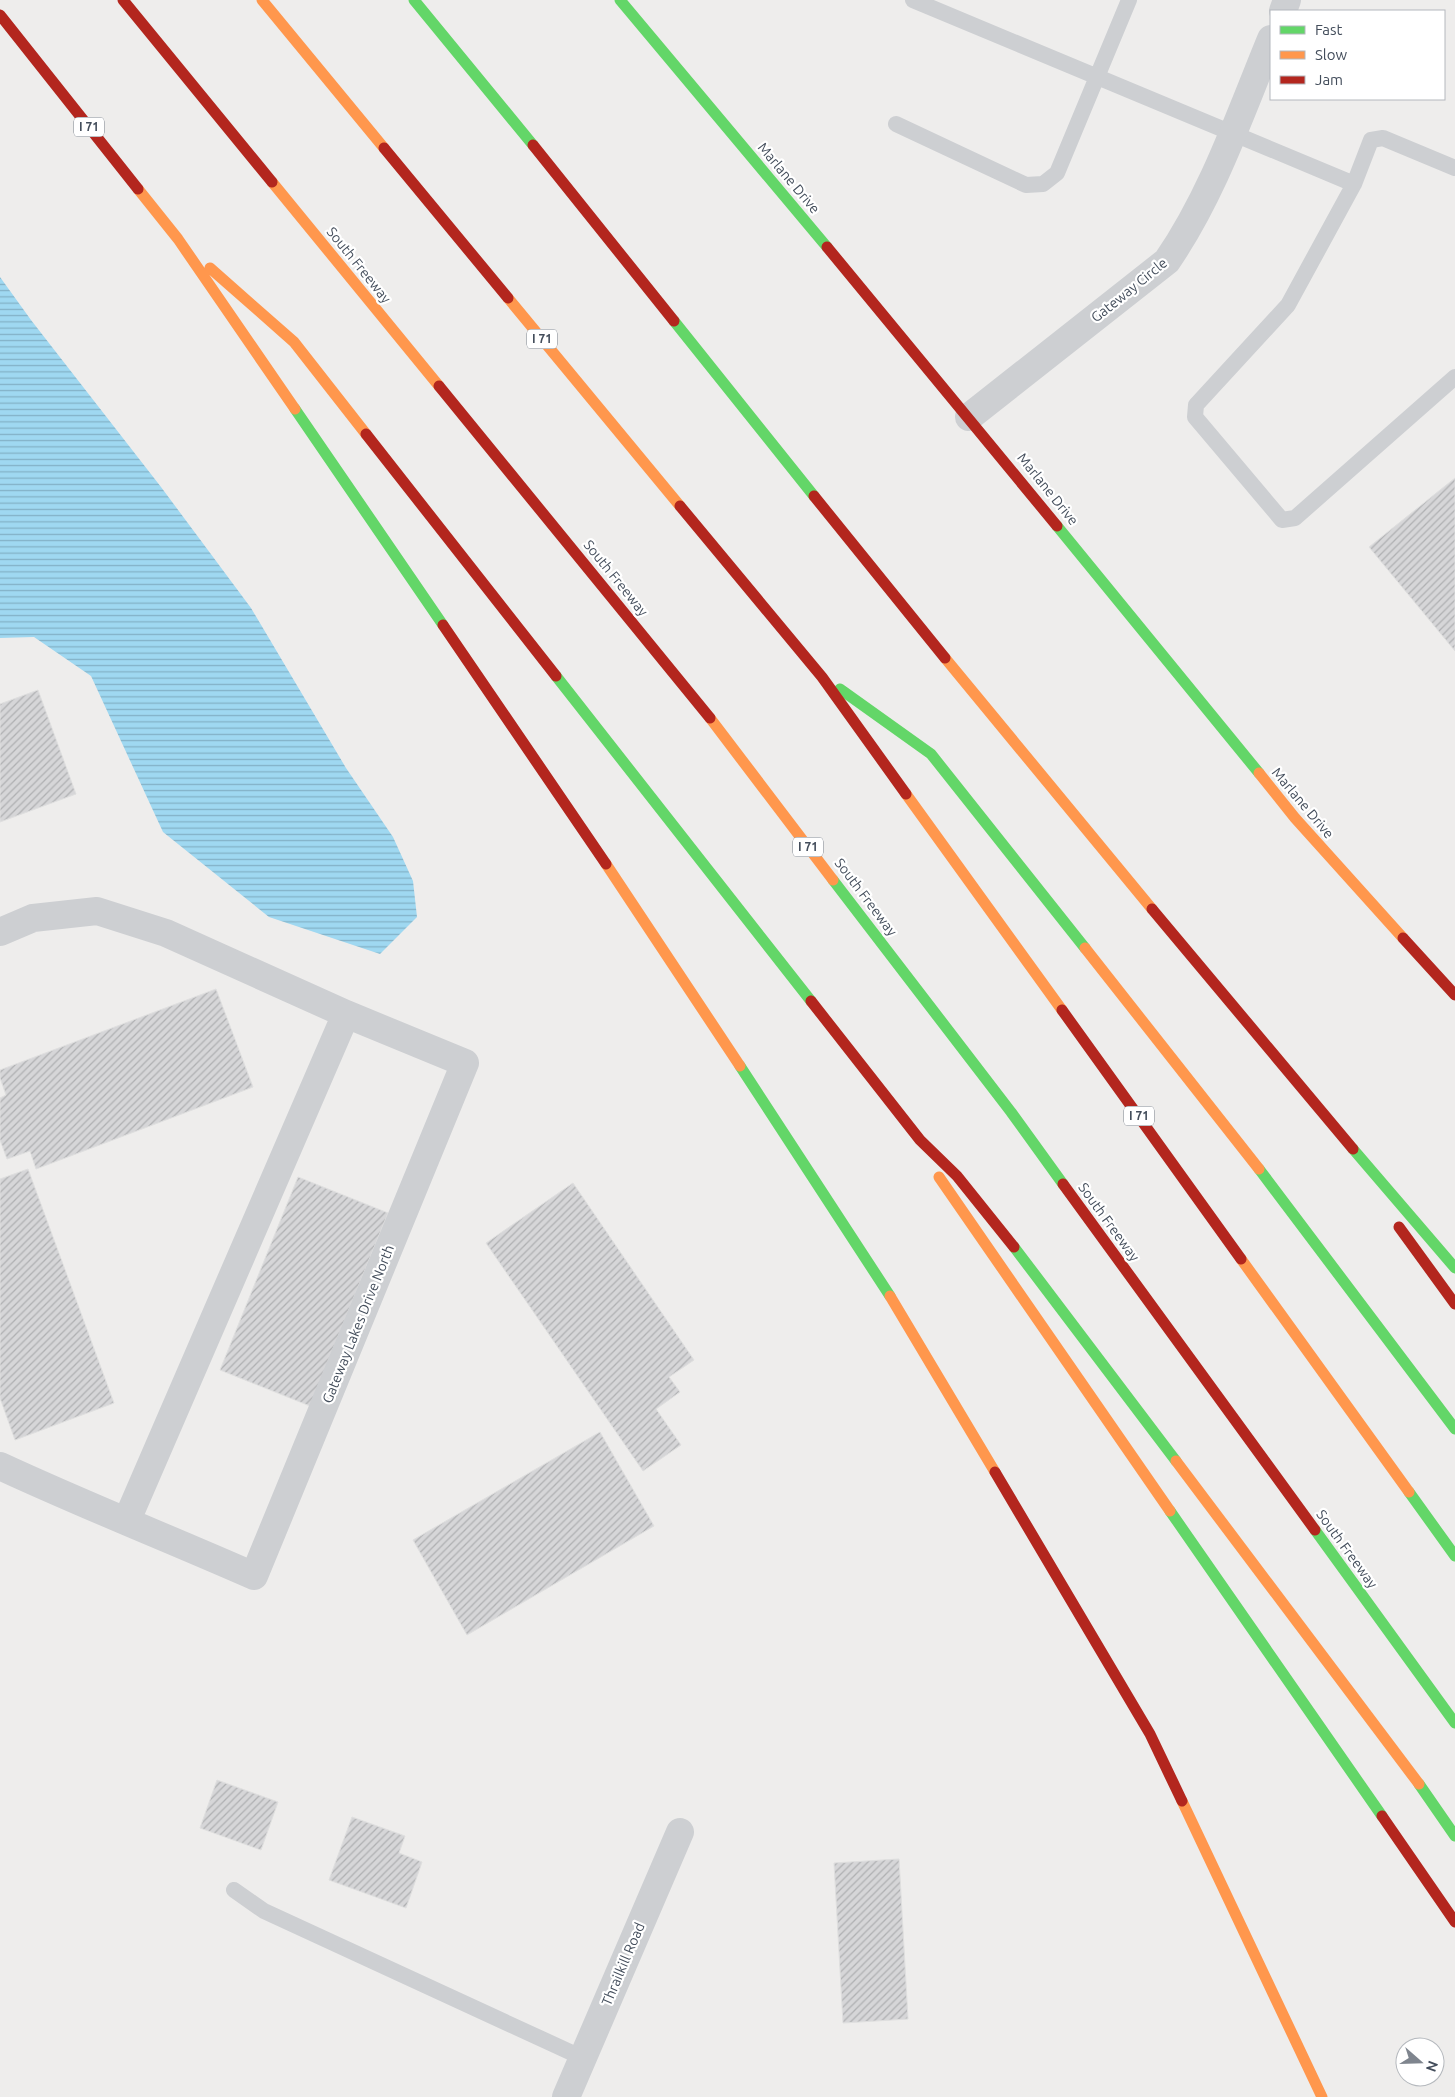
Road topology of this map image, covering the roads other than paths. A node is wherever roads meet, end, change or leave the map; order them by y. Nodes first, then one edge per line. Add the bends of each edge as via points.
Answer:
1 (123, 0) edge
2 (262, 0) edge
3 (414, 0) edge
4 (620, 0) edge
5 (913, 0) edge
6 (1129, 0) edge
7 (0, 14) edge
8 (1270, 41) edge
9 (1097, 76) junction
10 (896, 124) dead end
11 (1232, 132) junction
12 (1455, 168) edge
13 (1354, 184) junction
14 (178, 239) junction
15 (1455, 377) edge
16 (969, 417) junction
17 (822, 677) junction
18 (0, 932) edge
19 (1455, 995) edge
20 (346, 1014) junction
21 (1280, 1064) junction
22 (920, 1140) junction
23 (1368, 1184) dead end
24 (1391, 1216) dead end
25 (1455, 1268) edge
26 (1455, 1304) edge
27 (1455, 1428) edge
28 (0, 1466) edge
29 (127, 1520) junction
30 (1455, 1556) edge
31 (1455, 1723) edge
32 (680, 1832) dead end
33 (1455, 1836) edge
34 (234, 1890) dead end
35 (1455, 1922) edge
36 (583, 2058) junction
37 (566, 2097) edge
38 (1322, 2097) edge

1 - 31 main road, South Freeway / I 71 via 706,713 1011,1112
2 - 17 main road, I 71
3 - 21 main road via 882,581
4 - 16 main road, Marlane Drive
5 - 9 lane
6 - 9 lane
7 - 14 main road, I 71
8 - 11 street, Gateway Circle
9 - 10 lane via 1057,172 1043,184 1026,185
9 - 11 lane
11 - 13 lane
11 - 16 street, Gateway Circle via 1206,194 1167,261
12 - 13 lane via 1384,138 1371,140
13 - 15 lane via 1288,305 1196,405 1195,417 1282,520 1295,518
14 - 22 main road via 294,342
14 - 38 main road via 588,836 880,1279 1150,1734
16 - 19 main road, Marlane Drive via 1295,818
17 - 27 main road via 931,754 1276,1190
17 - 30 main road, I 71
18 - 20 street, Gateway Lakes Drive North via 33,918 98,911 166,933
20 - 29 street
20 - 29 street, Gateway Lakes Drive North via 465,1063 254,1576
21 - 23 main road
21 - 25 main road
22 - 33 main road via 957,1176 988,1213 1407,1766
22 - 35 main road via 943,1186
24 - 26 main road
28 - 29 street, Gateway Lakes Drive North
32 - 36 street, Thrailkill Road
34 - 36 lane via 264,1911
36 - 37 street, Thrailkill Road

